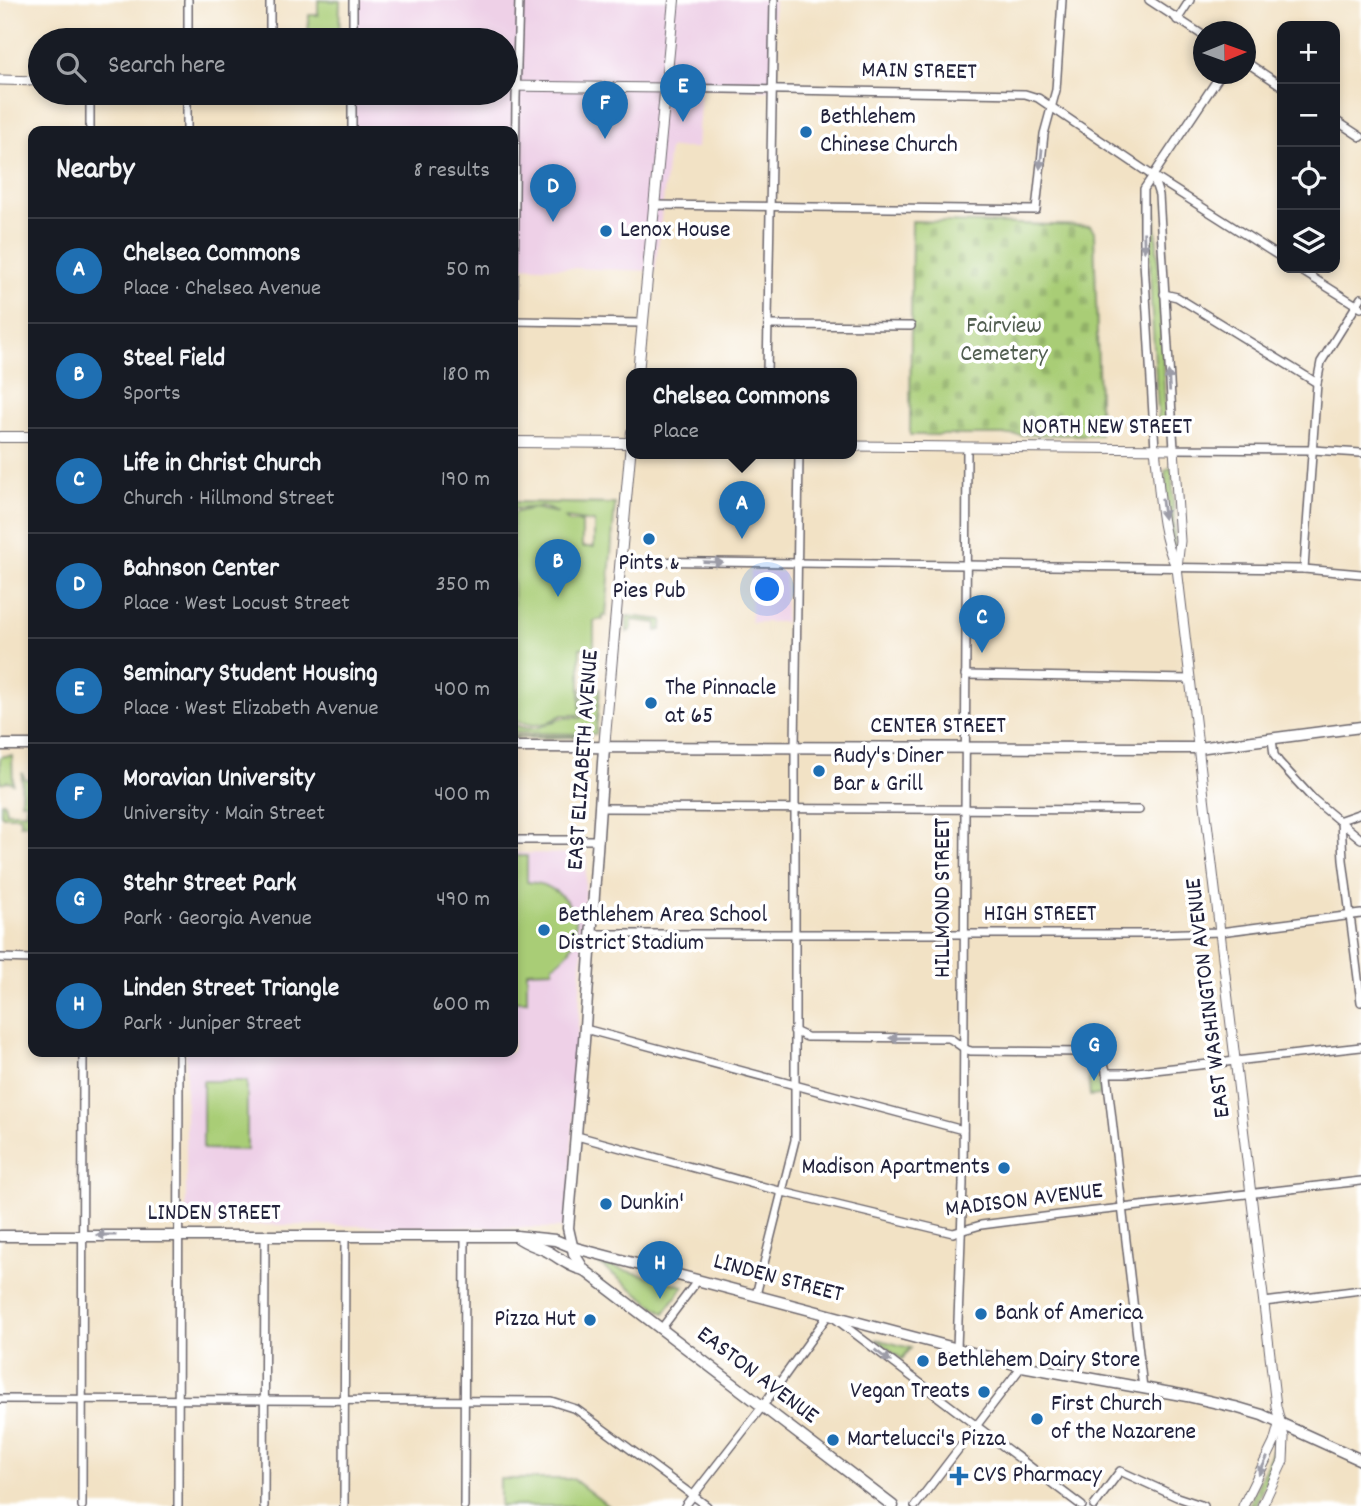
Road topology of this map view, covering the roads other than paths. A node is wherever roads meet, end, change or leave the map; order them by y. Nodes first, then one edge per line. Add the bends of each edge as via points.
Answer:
1 (188, 0) edge
2 (270, 0) edge
3 (353, 0) edge
4 (519, 0) edge
5 (674, 0) edge
6 (774, 0) edge
7 (1062, 0) edge
8 (1149, 0) edge
9 (1190, 0) edge
10 (1177, 20) junction
11 (188, 28) edge
12 (270, 28) edge
13 (352, 28) edge
14 (516, 28) edge
15 (1193, 30) edge
16 (1256, 69) edge
17 (0, 80) edge
18 (28, 81) edge
19 (1213, 84) edge
20 (1279, 84) edge
21 (518, 86) edge
22 (664, 88) junction
23 (772, 90) junction
24 (90, 105) edge
25 (187, 105) edge
26 (352, 105) edge
27 (511, 105) edge
28 (1050, 108) junction
29 (1340, 123) edge
30 (90, 126) edge
31 (187, 126) edge
32 (352, 126) edge
33 (511, 126) edge
34 (1361, 137) edge
35 (1153, 176) junction
36 (653, 205) junction
37 (771, 207) junction
38 (1277, 255) edge
39 (1306, 273) edge
40 (1164, 294) junction
41 (1360, 304) edge
42 (518, 321) edge
43 (642, 323) junction
44 (769, 325) junction
45 (911, 326) dead end
46 (638, 368) edge
47 (768, 368) edge
48 (1317, 383) junction
49 (0, 437) edge
50 (28, 437) edge
51 (626, 439) edge
52 (518, 442) edge
53 (857, 446) edge
54 (967, 448) junction
55 (1156, 449) junction
56 (1174, 449) junction
57 (1313, 450) junction
58 (1361, 453) edge
59 (629, 459) edge
60 (799, 459) edge
61 (621, 561) junction
62 (798, 564) junction
63 (967, 565) junction
64 (1177, 568) junction
65 (1304, 569) junction
66 (1361, 574) edge
67 (965, 675) junction
68 (1190, 679) junction
69 (1361, 727) edge
70 (1272, 739) junction
71 (0, 745) edge
72 (28, 745) edge
73 (518, 747) edge
74 (604, 748) junction
75 (794, 748) junction
76 (964, 748) junction
77 (1198, 748) junction
78 (601, 808) junction
79 (794, 810) junction
80 (964, 810) junction
81 (1139, 810) dead end
82 (1361, 813) edge
83 (1341, 820) junction
84 (598, 839) junction
85 (1361, 839) edge
86 (518, 840) edge
87 (1361, 914) edge
88 (1350, 915) junction
89 (1220, 932) junction
90 (794, 933) junction
91 (592, 934) junction
92 (964, 934) junction
93 (0, 958) edge
94 (28, 958) edge
95 (1361, 1002) edge
96 (585, 1029) junction
97 (793, 1031) junction
98 (1361, 1047) edge
99 (963, 1049) junction
100 (83, 1057) edge
101 (179, 1057) edge
102 (1236, 1062) junction
103 (1106, 1073) junction
104 (795, 1087) junction
105 (963, 1130) junction
106 (577, 1136) junction
107 (1361, 1181) edge
108 (783, 1192) junction
109 (1251, 1193) junction
110 (1123, 1208) junction
111 (960, 1230) junction
112 (83, 1235) junction
113 (178, 1235) junction
114 (0, 1236) edge
115 (265, 1236) junction
116 (345, 1236) junction
117 (465, 1236) junction
118 (516, 1236) junction
119 (572, 1247) junction
120 (584, 1270) junction
121 (698, 1279) junction
122 (1361, 1290) edge
123 (756, 1294) junction
124 (1264, 1302) junction
125 (829, 1314) junction
126 (661, 1329) junction
127 (957, 1348) junction
128 (1022, 1366) junction
129 (1143, 1388) junction
130 (0, 1399) edge
131 (82, 1399) junction
132 (178, 1401) junction
133 (265, 1401) junction
134 (344, 1401) junction
135 (465, 1402) junction
136 (762, 1407) junction
137 (1279, 1424) junction
138 (977, 1426) junction
139 (1361, 1460) edge
140 (693, 1496) junction
141 (82, 1506) edge
142 (178, 1506) edge
143 (264, 1506) edge
144 (344, 1506) edge
145 (464, 1506) edge
146 (685, 1506) edge
147 (707, 1506) edge
148 (893, 1506) edge
149 (915, 1506) edge
150 (1082, 1506) edge
151 (1094, 1506) edge
152 (1204, 1506) edge
153 (1243, 1506) edge
154 (1262, 1506) edge

1 - 11 street
2 - 12 street
3 - 13 street
4 - 14 street
5 - 22 main road
6 - 23 street
7 - 28 street via 1056,90
8 - 10 street
9 - 10 street
10 - 15 street
16 - 20 street
17 - 18 street
19 - 35 street
21 - 22 street, MAIN STREET
22 - 23 street, MAIN STREET
22 - 36 main road
23 - 28 street, MAIN STREET via 1011,92 1038,98
23 - 37 street
24 - 30 street
25 - 31 street
26 - 32 street
27 - 33 street
28 - 35 street, MAIN STREET
28 -> 37 street via 1036,210
29 - 34 street
35 - 38 street, MAIN STREET
35 - 40 street via 1159,195
35 -> 55 street via 1144,189 1143,207
36 - 37 street
36 - 43 main road
37 - 44 street
39 - 41 street
40 - 48 street via 1177,297
56 -> 40 street
41 - 48 street via 1321,362
42 - 43 street
43 - 46 main road
44 - 45 street
44 - 47 street
48 - 57 street
49 - 50 main road
51 - 52 main road
53 - 54 street, NORTH NEW STREET
54 - 55 street, NORTH NEW STREET
54 - 63 street, HILLMOND STREET
55 - 56 street, NORTH NEW STREET
55 -> 64 street, EAST WASHINGTON AVENUE via 1165,531
56 - 57 street, NORTH NEW STREET
56 - 64 street, EAST WASHINGTON AVENUE via 1180,541
57 - 58 street, NORTH NEW STREET
57 - 65 street
59 - 61 main road, EAST ELIZABETH AVENUE
60 - 62 street
61 -> 62 street
61 - 74 main road, EAST ELIZABETH AVENUE
62 - 63 street
62 - 75 street
63 - 64 street
63 - 67 street, HILLMOND STREET
64 - 65 street
64 - 68 street, EAST WASHINGTON AVENUE
65 - 66 street
67 - 68 street
67 - 76 street, HILLMOND STREET
68 - 77 street, EAST WASHINGTON AVENUE
69 - 70 main road, CENTER STREET
70 - 77 main road, CENTER STREET
70 - 83 street via 1279,762 1313,799
71 - 72 main road
73 - 74 main road, CENTER STREET
74 - 75 main road, CENTER STREET
74 - 78 main road, EAST ELIZABETH AVENUE
75 - 76 main road, CENTER STREET
75 - 79 street
76 - 77 main road, CENTER STREET
76 - 80 street, HILLMOND STREET
77 - 89 street, EAST WASHINGTON AVENUE
78 - 79 street
78 - 84 main road, EAST ELIZABETH AVENUE
79 - 80 street
79 - 90 street
80 - 81 street
80 - 92 street, HILLMOND STREET
82 - 83 street
83 - 85 street
83 - 88 street
84 - 86 street
84 - 91 main road, EAST ELIZABETH AVENUE
87 - 88 street, HIGH STREET
88 - 89 street, HIGH STREET
88 - 95 street
89 - 92 street, HIGH STREET
89 - 102 street, EAST WASHINGTON AVENUE
90 - 91 street, HIGH STREET
90 - 92 street, HIGH STREET
90 - 97 street
91 - 96 main road, EAST ELIZABETH AVENUE
92 - 99 street, HILLMOND STREET
93 - 94 street
96 - 104 street
96 - 106 main road, EAST ELIZABETH AVENUE
99 -> 97 street via 949,1038 807,1037
97 - 104 street
98 - 102 street
99 - 103 street via 1099,1054
99 - 105 street, HILLMOND STREET
100 - 112 street
101 - 113 street
102 - 103 street
102 - 109 street, EAST WASHINGTON AVENUE
103 - 110 street
104 - 105 street
104 - 108 street via 795,1140
105 - 111 street, HILLMOND STREET
106 - 108 street, MADISON AVENUE
106 - 119 main road, EAST ELIZABETH AVENUE via 568,1228
107 - 109 street, MADISON AVENUE
108 - 111 street, MADISON AVENUE via 943,1233
108 - 123 street
109 - 110 street, MADISON AVENUE
109 - 124 street, EAST WASHINGTON AVENUE
110 - 111 street, MADISON AVENUE
110 - 129 street
111 - 127 street, HILLMOND STREET
113 -> 112 main road, LINDEN STREET
112 - 114 main road, LINDEN STREET
112 - 131 street
113 - 115 main road, LINDEN STREET
113 - 132 street
115 - 116 main road, LINDEN STREET
115 - 133 street
116 - 117 main road, LINDEN STREET
116 - 134 street
117 - 118 main road, LINDEN STREET
117 - 135 street
118 - 119 main road, LINDEN STREET via 555,1240
118 - 120 main road
119 - 120 main road, EASTON AVENUE
119 - 121 main road, LINDEN STREET
120 - 126 main road, EASTON AVENUE
121 - 123 main road, LINDEN STREET
121 - 126 street
122 - 124 street
123 - 125 main road, LINDEN STREET
124 - 137 street, EAST WASHINGTON AVENUE
125 - 127 main road, LINDEN STREET
125 - 136 street
125 -> 138 street
126 - 136 main road, EASTON AVENUE
127 - 128 main road, LINDEN STREET
128 - 129 main road, LINDEN STREET
128 - 138 street
129 - 137 main road, LINDEN STREET via 1262,1415
130 - 131 street
131 - 132 street
131 - 141 street
132 - 133 street
132 - 142 street
133 - 134 street
133 - 143 street
134 - 135 street
134 - 144 street
135 - 140 street via 551,1401 568,1405
135 - 145 street
136 - 140 street
136 - 148 main road, EASTON AVENUE
137 - 139 main road, LINDEN STREET
137 -> 153 street, EAST WASHINGTON AVENUE
137 - 154 street, EAST WASHINGTON AVENUE via 1283,1461
138 - 149 street
138 - 150 street
140 - 146 street
140 - 147 street
151 - 152 street via 1120,1471

